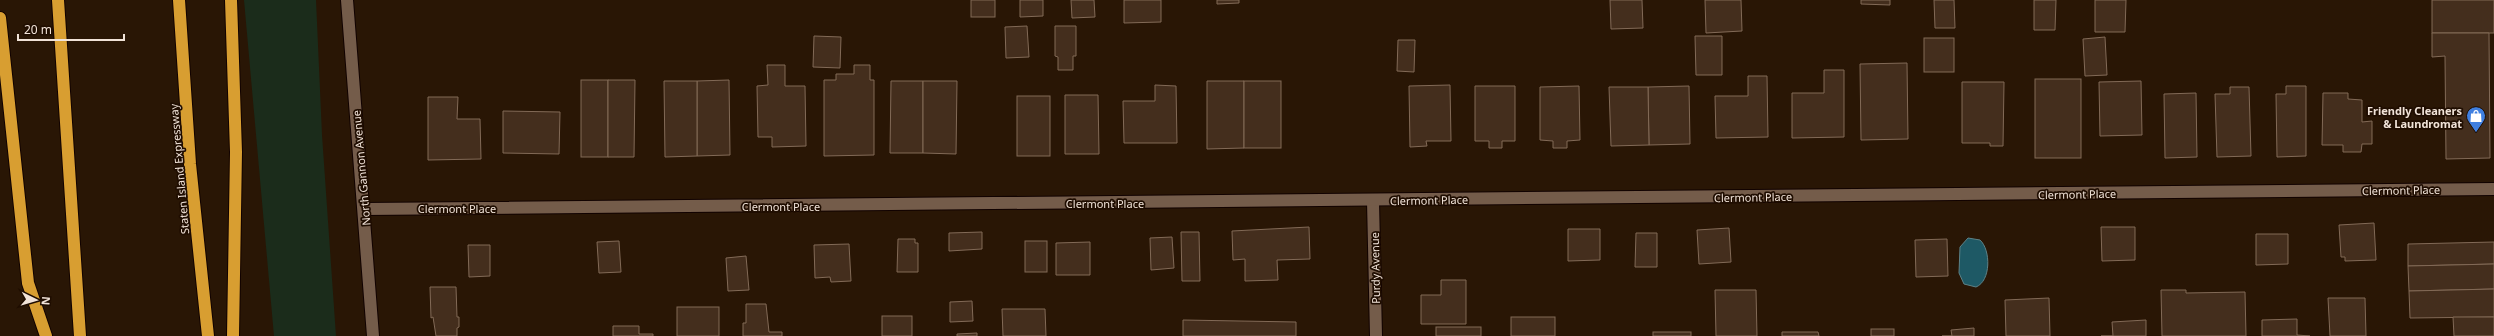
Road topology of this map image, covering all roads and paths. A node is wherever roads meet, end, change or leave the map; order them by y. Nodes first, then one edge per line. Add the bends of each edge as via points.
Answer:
1 (58, 0) edge
2 (179, 0) edge
3 (231, 0) edge
4 (347, 0) edge
5 (0, 18) edge
6 (2494, 189) edge
7 (1373, 201) junction
8 (364, 209) junction
9 (46, 336) edge
10 (80, 336) edge
11 (208, 336) edge
12 (233, 336) edge
13 (373, 336) edge
14 (1376, 336) edge

1 - 10 highway
2 - 11 highway, Staten Island Expressway via 190,164
3 - 12 highway via 236,152
4 - 8 street, North Gannon Avenue
5 - 9 highway via 28,283
6 - 7 street, Clermont Place
7 - 8 street, Clermont Place
7 - 14 street, Purdy Avenue
8 - 13 street, North Gannon Avenue

